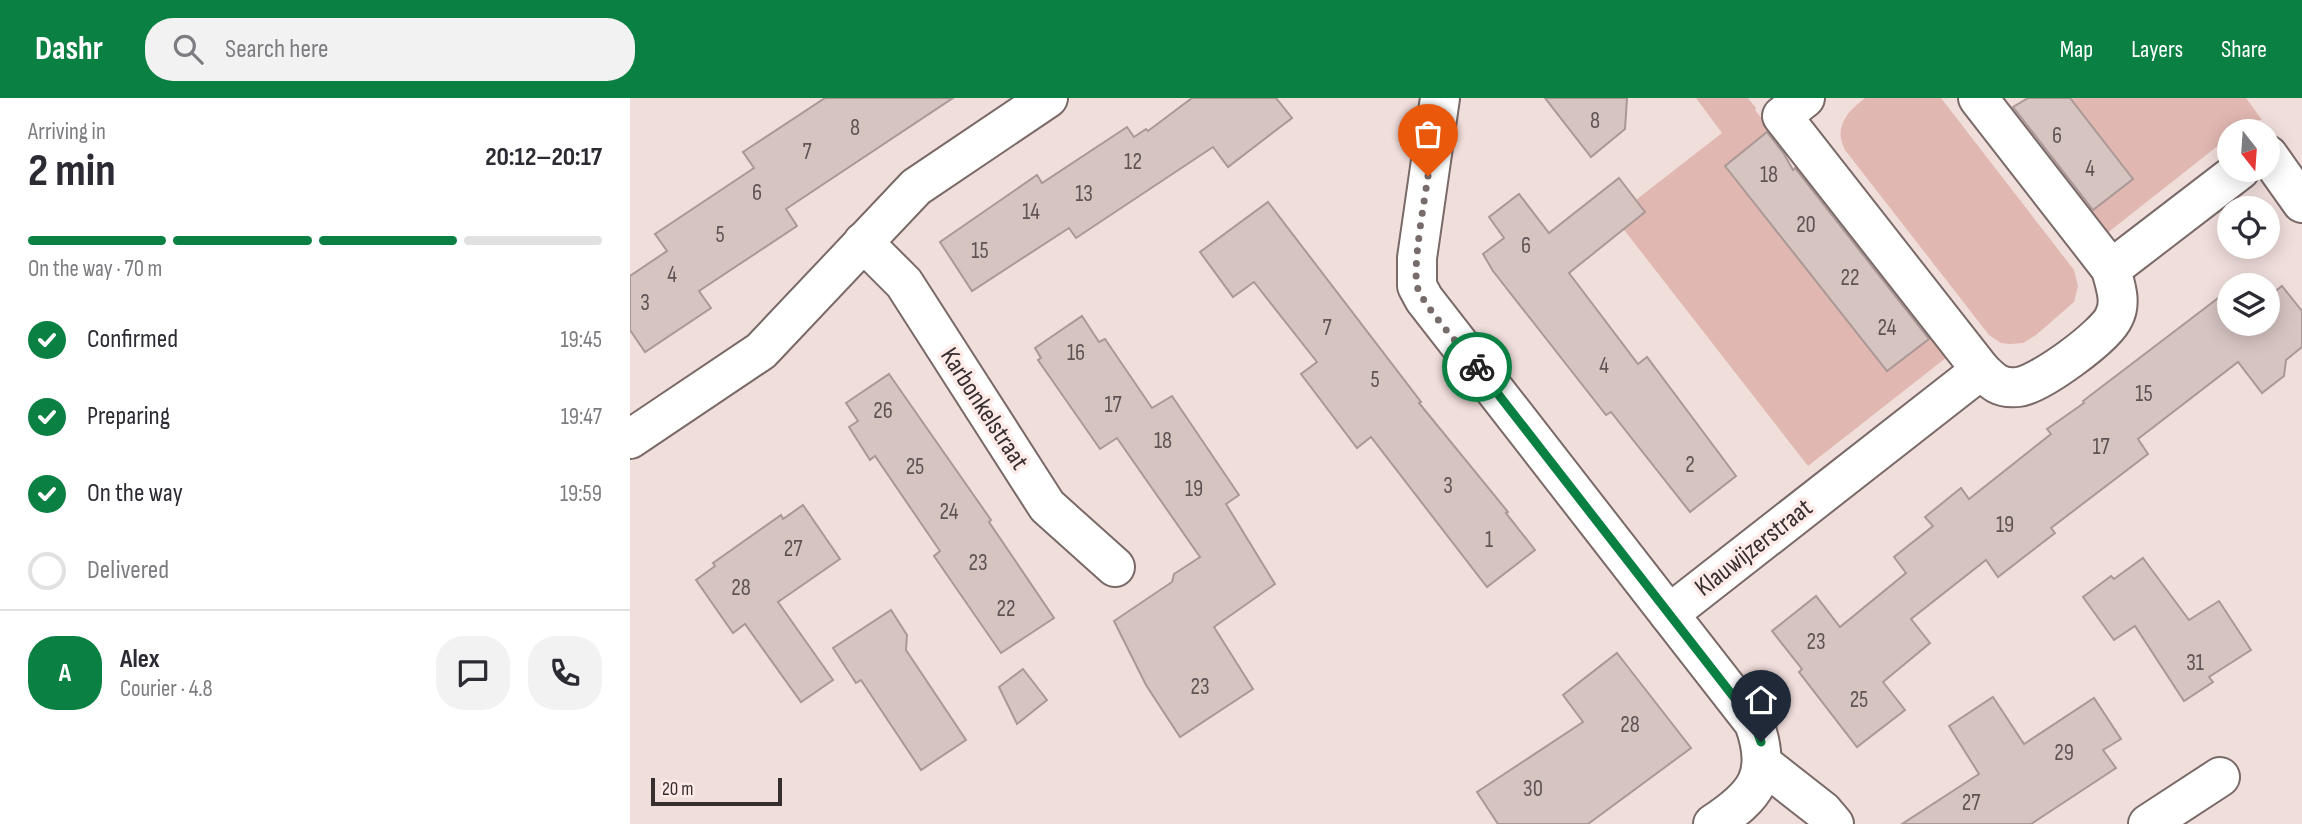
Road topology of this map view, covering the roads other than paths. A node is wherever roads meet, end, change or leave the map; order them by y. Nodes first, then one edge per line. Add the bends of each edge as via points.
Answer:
1 (1048, 98) edge
2 (1440, 98) edge
3 (1805, 98) edge
4 (1978, 98) edge
5 (2302, 149) edge
6 (2280, 153) edge
7 (2280, 172) edge
8 (2223, 182) edge
9 (2302, 204) edge
10 (863, 242) junction
11 (2111, 269) junction
12 (1981, 370) junction
13 (630, 439) edge
14 (1115, 567) dead end
15 (1669, 614) junction
16 (1763, 764) junction
17 (2220, 777) dead end
18 (1713, 824) edge
19 (1834, 824) edge
20 (2148, 824) edge

1 - 10 street via 916,187
2 - 15 street via 1417,286
3 - 12 street via 1782,116
4 - 11 street
5 - 6 street
7 - 9 street
8 - 11 street
10 - 13 street via 761,351
10 - 14 street, Karbonkelstraat via 904,283 1047,506
11 - 12 street via 2118,298 2115,316 2104,332 2053,371 2020,387 1997,385
12 - 15 street, Klauwijzerstraat
15 - 16 street, Klauwijzerstraat via 1754,723
16 - 18 street via 1754,789 1739,807
16 - 19 street
17 - 20 street

